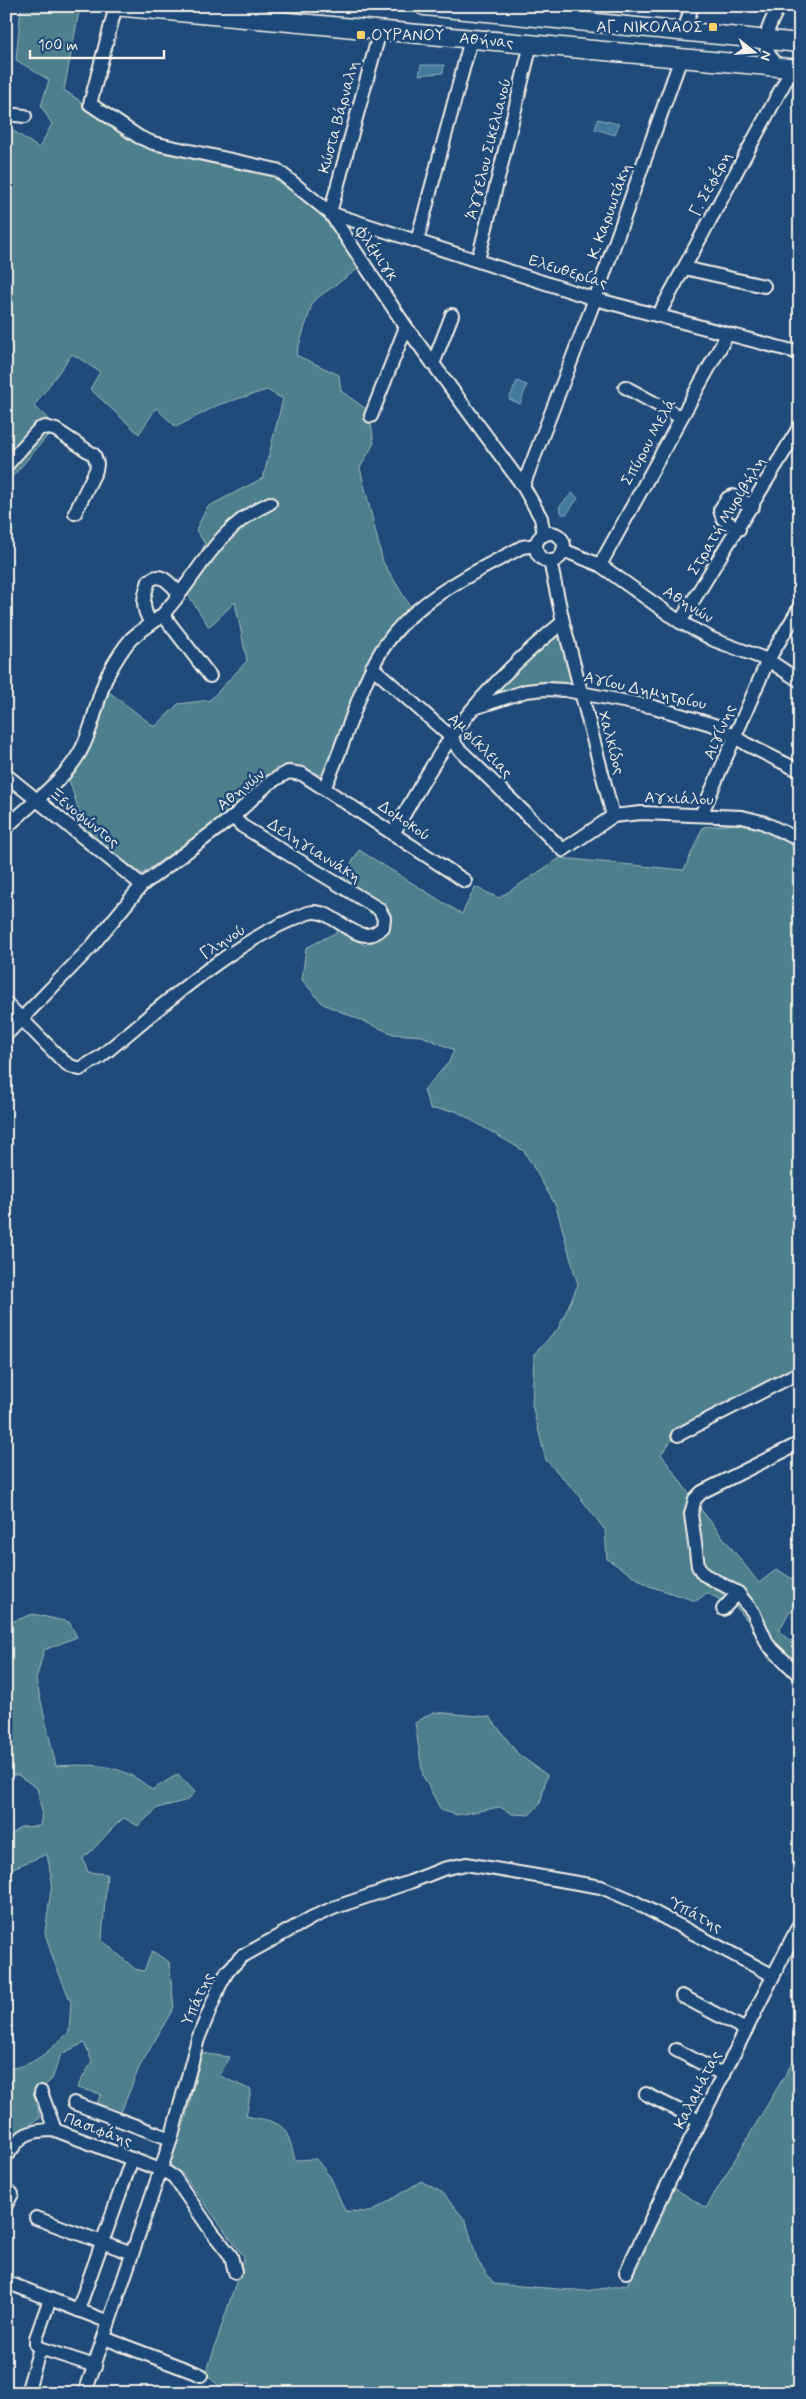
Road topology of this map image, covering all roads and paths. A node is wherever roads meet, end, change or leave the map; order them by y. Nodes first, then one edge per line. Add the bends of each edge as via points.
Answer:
1 (115, 6) edge
2 (424, 6) edge
3 (692, 6) edge
4 (779, 6) edge
5 (536, 12) edge
6 (380, 31) junction
7 (684, 32) junction
8 (472, 39) junction
9 (765, 40) junction
10 (800, 43) edge
11 (531, 44) junction
12 (681, 58) junction
13 (791, 68) edge
14 (6, 114) edge
15 (25, 116) dead end
16 (330, 213) junction
17 (417, 241) junction
18 (478, 260) junction
19 (684, 268) junction
20 (764, 286) dead end
21 (595, 299) junction
22 (659, 314) junction
23 (452, 315) dead end
24 (406, 326) junction
25 (727, 335) junction
26 (800, 353) edge
27 (433, 364) junction
28 (625, 388) dead end
29 (371, 416) dead end
30 (680, 417) junction
31 (800, 426) edge
32 (6, 466) edge
33 (523, 486) junction
34 (270, 503) dead end
35 (753, 506) junction
36 (75, 513) dead end
37 (739, 529) junction
38 (540, 540) junction
39 (563, 550) junction
40 (550, 561) junction
41 (600, 565) junction
42 (179, 593) junction
43 (800, 607) edge
44 (163, 615) junction
45 (563, 622) junction
46 (680, 622) junction
47 (151, 623) junction
48 (768, 660) junction
49 (372, 667) junction
50 (210, 676) dead end
51 (800, 681) edge
52 (582, 693) junction
53 (474, 708) junction
54 (451, 737) junction
55 (736, 737) junction
56 (800, 771) edge
57 (6, 775) edge
58 (324, 788) junction
59 (35, 800) junction
60 (701, 815) junction
61 (613, 816) junction
62 (233, 817) junction
63 (6, 828) edge
64 (393, 834) junction
65 (800, 840) edge
66 (563, 850) joint
67 (465, 881) dead end
68 (142, 885) junction
69 (379, 909) joint
70 (6, 1003) edge
71 (22, 1019) junction
72 (6, 1035) edge
73 (800, 1372) edge
74 (678, 1435) dead end
75 (800, 1443) edge
76 (738, 1593) junction
77 (723, 1609) dead end
78 (800, 1676) edge
79 (601, 1887) joint
80 (800, 1923) edge
81 (772, 1975) junction
82 (682, 1996) dead end
83 (746, 2030) junction
84 (676, 2050) dead end
85 (724, 2075) junction
86 (41, 2092) dead end
87 (646, 2094) dead end
88 (74, 2103) dead end
89 (700, 2121) junction
90 (55, 2130) junction
91 (171, 2139) junction
92 (6, 2158) edge
93 (132, 2159) junction
94 (160, 2170) junction
95 (6, 2190) edge
96 (6, 2206) edge
97 (36, 2218) dead end
98 (103, 2243) junction
99 (132, 2253) junction
100 (235, 2272) dead end
101 (626, 2272) dead end
102 (6, 2282) edge
103 (50, 2299) junction
104 (78, 2310) junction
105 (109, 2322) junction
106 (104, 2338) junction
107 (40, 2348) junction
108 (95, 2366) junction
109 (201, 2375) dead end
110 (27, 2393) edge
111 (85, 2393) edge

1 - 6 highway, Αθήνας
1 - 16 street, Φλέμιγκ via 90,104 139,137 152,142 277,170
2 - 5 highway, Αθήνας
3 - 7 street
4 - 9 street
5 - 7 highway, Αθήνας
6 - 8 highway, Αθήνας
6 - 16 street, Κώστα Βάρναλη
7 - 9 highway, Αθήνας
8 - 11 highway, Αθήνας
8 - 17 street
9 - 10 highway, Αθήνας
9 - 13 street via 772,61
11 - 12 highway, Αθήνας
11 - 18 street, Άγγελου Σικελιανού
12 - 13 highway, Αθήνας
12 - 21 street, Κ. Καρυωτάκη
13 - 19 street, Γ. Σεφέρη
14 - 15 street
16 - 17 street, Ελευθερίας
16 - 24 street, Φλέμιγκ
17 - 18 street, Ελευθερίας
18 - 21 street, Ελευθερίας
19 - 20 street
19 - 22 street, Γ. Σεφέρη
21 - 22 street, Ελευθερίας
21 - 33 street, Κ. Καρυωτάκη
22 - 25 street, Ελευθερίας
23 - 27 street
24 - 27 street, Φλέμιγκ
24 - 29 street
25 - 26 street, Ελευθερίας
25 - 30 street, Σπύρου Μελά
27 - 33 street, Φλέμιγκ
28 - 30 street
30 - 41 street, Σπύρου Μελά
31 - 35 street, Στρατή Μυριβήλη
32 - 36 street via 39,429 45,427 56,430 94,455 97,464
33 - 38 street, Φλέμιγκ via 541,518
34 - 42 street via 235,525 212,548
35 - 37 street, Στρατή Μυριβήλη
35 - 37 street via 733,496 720,510 723,519
37 - 46 street, Στρατή Μυριβήλη
38 - 39 street via 549,534 558,537
38 - 40 street via 538,554
38 - 49 street via 434,595 390,637
39 - 40 street via 558,558
39 - 41 street, Αθηνών
40 - 45 street, Χαλκίδος
41 - 46 street, Αθηνών
42 - 44 street
42 - 47 street via 162,577 149,581 143,606
43 - 48 street, Αιγίνης
44 - 47 street
44 - 50 street
45 - 52 street, Χαλκίδος
45 - 53 street via 530,649
46 - 48 street, Αθηνών via 714,640
47 - 59 street via 130,640 108,674 80,753 63,776
48 - 51 street, Αθηνών
48 - 55 street, Αιγίνης
49 - 54 street, Αμφίκλειας
49 - 58 street
52 - 53 street, Αγίου Δημητρίου via 526,691
52 - 55 street, Αγίου Δημητρίου via 690,716
52 - 61 street, Χαλκίδος
53 - 54 street
54 - 64 street
54 - 66 street, Αμφίκλειας via 465,755
55 - 56 street, Αγίου Δημητρίου
55 - 60 street, Αιγίνης
57 - 59 street, Ξενοφώντος
58 - 62 street, Αθηνών via 302,774 288,772 269,783
58 - 64 street, Δομοκού
59 - 63 street
59 - 68 street, Ξενοφώντος
60 - 61 street, Αγχιάλου via 641,813
60 - 65 street, Αγχιάλου via 756,820
61 - 66 street, Αγχιάλου
62 - 68 street, Αθηνών
62 - 69 street, Δεληγιαννάκη via 242,826
64 - 67 street, Δομοκού
68 - 71 street, Αθηνών via 91,947
69 - 71 street, Γληνού via 384,927 373,934 355,933 319,912 310,912 275,928 218,962 100,1057 80,1069 63,1061
70 - 71 street
71 - 72 street, Αθηνών
73 - 74 street
75 - 76 street via 702,1492 695,1499 691,1514 698,1566 704,1574
76 - 77 street
76 - 78 street via 753,1612 768,1645
79 - 81 street, Ύπάτης
79 - 91 street, Υπάτης via 466,1864 336,1906 273,1938 241,1958 219,1987 198,2040
80 - 81 street, Καλαμάτας
81 - 83 street, Καλαμάτας
82 - 83 street
83 - 85 street, Καλαμάτας
84 - 85 street
85 - 89 street, Καλαμάτας
86 - 90 street
87 - 89 street
88 - 91 street
89 - 101 street, Καλαμάτας
90 - 92 street, Πασιφάης via 28,2132 19,2138
90 - 93 street, Πασιφάης
91 - 94 street, Υπάτης
93 - 94 street, Πασιφάης
93 - 98 street
94 - 99 street, Υπάτης
94 - 100 street, Πασιφάης via 174,2177 232,2256
95 - 96 street via 12,2194
97 - 98 street
98 - 99 street
98 - 104 street
99 - 105 street, Υπάτης
102 - 103 street
103 - 104 street
103 - 107 street via 35,2342
104 - 105 street
105 - 106 street, Υπάτης
106 - 108 street, Υπάτης
106 - 109 street
107 - 108 street
107 - 110 street
108 - 111 street, Υπάτης

